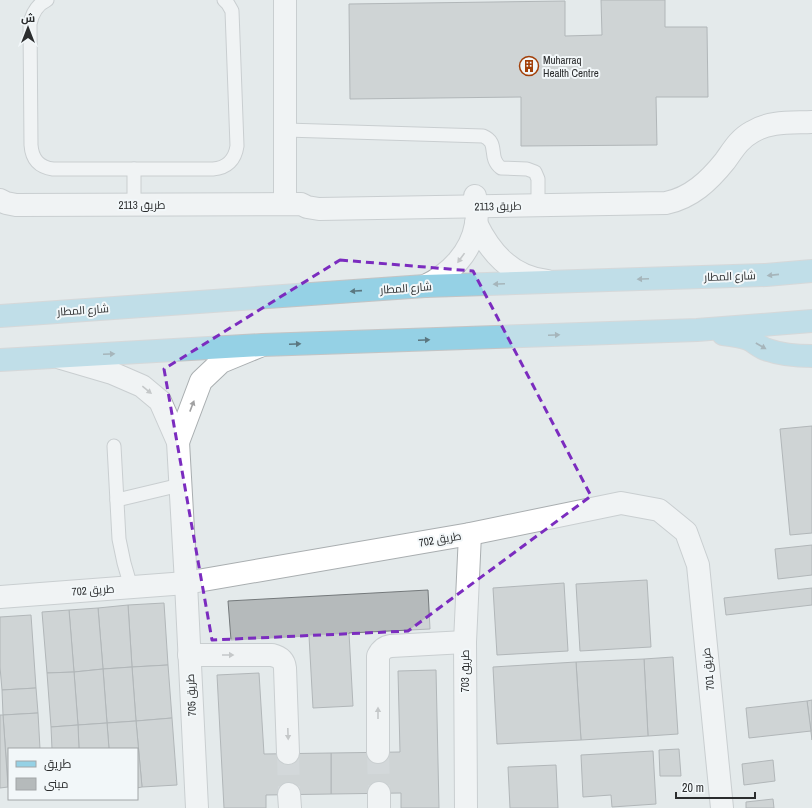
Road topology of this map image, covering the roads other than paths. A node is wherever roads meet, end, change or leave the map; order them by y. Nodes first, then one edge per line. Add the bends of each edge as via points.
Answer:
1 (47, 0) edge
2 (224, 0) edge
3 (285, 0) edge
4 (812, 122) edge
5 (286, 130) junction
6 (134, 169) junction
7 (0, 200) edge
8 (538, 200) junction
9 (293, 204) junction
10 (134, 205) junction
11 (476, 208) junction
12 (812, 271) edge
13 (558, 282) junction
14 (425, 286) junction
15 (0, 316) edge
16 (812, 321) edge
17 (697, 330) junction
18 (262, 345) junction
19 (812, 356) edge
20 (58, 357) junction
21 (0, 360) edge
22 (178, 442) junction
23 (114, 446) dead end
24 (180, 485) junction
25 (117, 500) junction
26 (686, 532) joint
27 (470, 534) junction
28 (186, 583) junction
29 (131, 587) junction
30 (0, 597) edge
31 (465, 642) junction
32 (189, 654) junction
33 (378, 752) tunnel mouth
34 (288, 753) tunnel mouth
35 (188, 808) edge
36 (197, 808) edge
37 (466, 808) edge
38 (722, 808) edge

1 - 6 lane via 36,8 30,24 31,146 34,159 46,168 53,169
2 - 6 lane via 232,11 236,153 227,165 220,168
3 - 5 street
4 - 8 street, طريق 2113 via 775,124 752,131 734,147 719,168 685,198 666,203
5 - 8 lane via 483,136 492,143 493,159 501,168 527,169 535,172 538,179
5 - 9 street
6 - 10 lane
7 - 10 street, طريق 2113 via 16,205
8 - 11 street, طريق 2113
9 - 10 street, طريق 2113
9 - 11 street, طريق 2113 via 320,198
11 - 13 street, طريق 2113 via 484,239 508,266 540,280
11 -> 14 street, طريق 2113 via 472,237 459,262 449,272
12 -> 13 main road, شارع المطار via 766,275
13 -> 14 main road, شارع المطار
14 -> 15 main road, شارع المطار
16 - 17 main road
18 -> 17 main road
17 -> 19 main road via 742,337 766,350 791,356
20 -> 18 main road
22 -> 18 street via 201,381 221,362
20 - 21 main road
20 -> 22 street via 112,373 142,386 160,401
22 - 24 street
23 - 25 lane
24 - 25 lane
24 - 28 street
25 - 29 lane via 119,539
26 - 27 street, طريق 702 via 659,510 621,503
26 - 38 street, طريق 701 via 698,565
27 - 28 street, طريق 702
27 - 31 street, طريق 703
28 - 29 street, طريق 702
28 - 32 street, طريق 705
29 - 30 street, طريق 702
33 -> 31 street via 380,651 391,646
31 - 37 street, طريق 703
32 -> 34 street via 272,654 282,659 285,668
32 - 36 street, طريق 705
35 - 36 street

